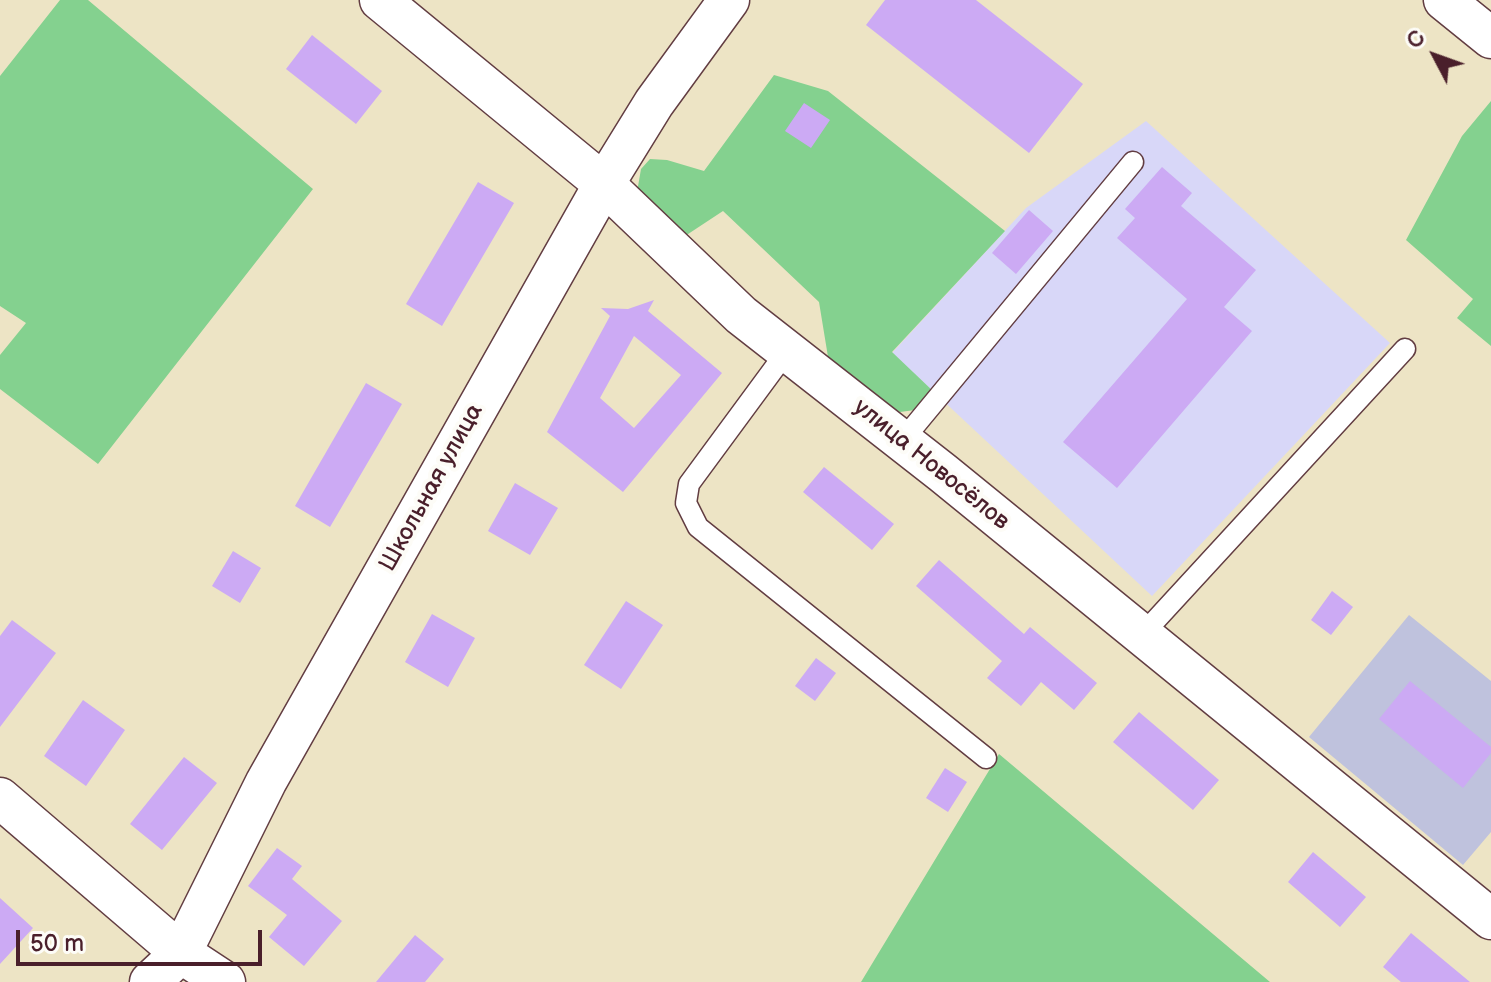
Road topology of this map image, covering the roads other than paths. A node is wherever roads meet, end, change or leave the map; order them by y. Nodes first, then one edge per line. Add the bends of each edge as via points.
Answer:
1 (380, 0) edge
2 (729, 0) edge
3 (1444, 0) edge
4 (1491, 38) edge
5 (1133, 162) dead end
6 (604, 184) junction
7 (1405, 349) dead end
8 (787, 351) junction
9 (902, 441) junction
10 (1141, 636) junction
11 (986, 758) dead end
12 (0, 798) edge
13 (1491, 919) edge
14 (181, 953) junction
15 (150, 982) edge
16 (225, 982) edge

1 - 6 street, улица Новосёлов
2 - 6 street, Школьная улица via 654,103
3 - 4 street
5 - 9 lane
6 - 8 street, улица Новосёлов via 741,315
6 - 14 street, Школьная улица via 266,782
7 - 10 lane
8 - 9 street, улица Новосёлов
8 - 11 lane via 689,484 686,503 698,527
9 - 10 street, улица Новосёлов
10 - 13 street, улица Новосёлов
12 - 14 street
14 - 15 street, Школьная улица
14 - 16 street

